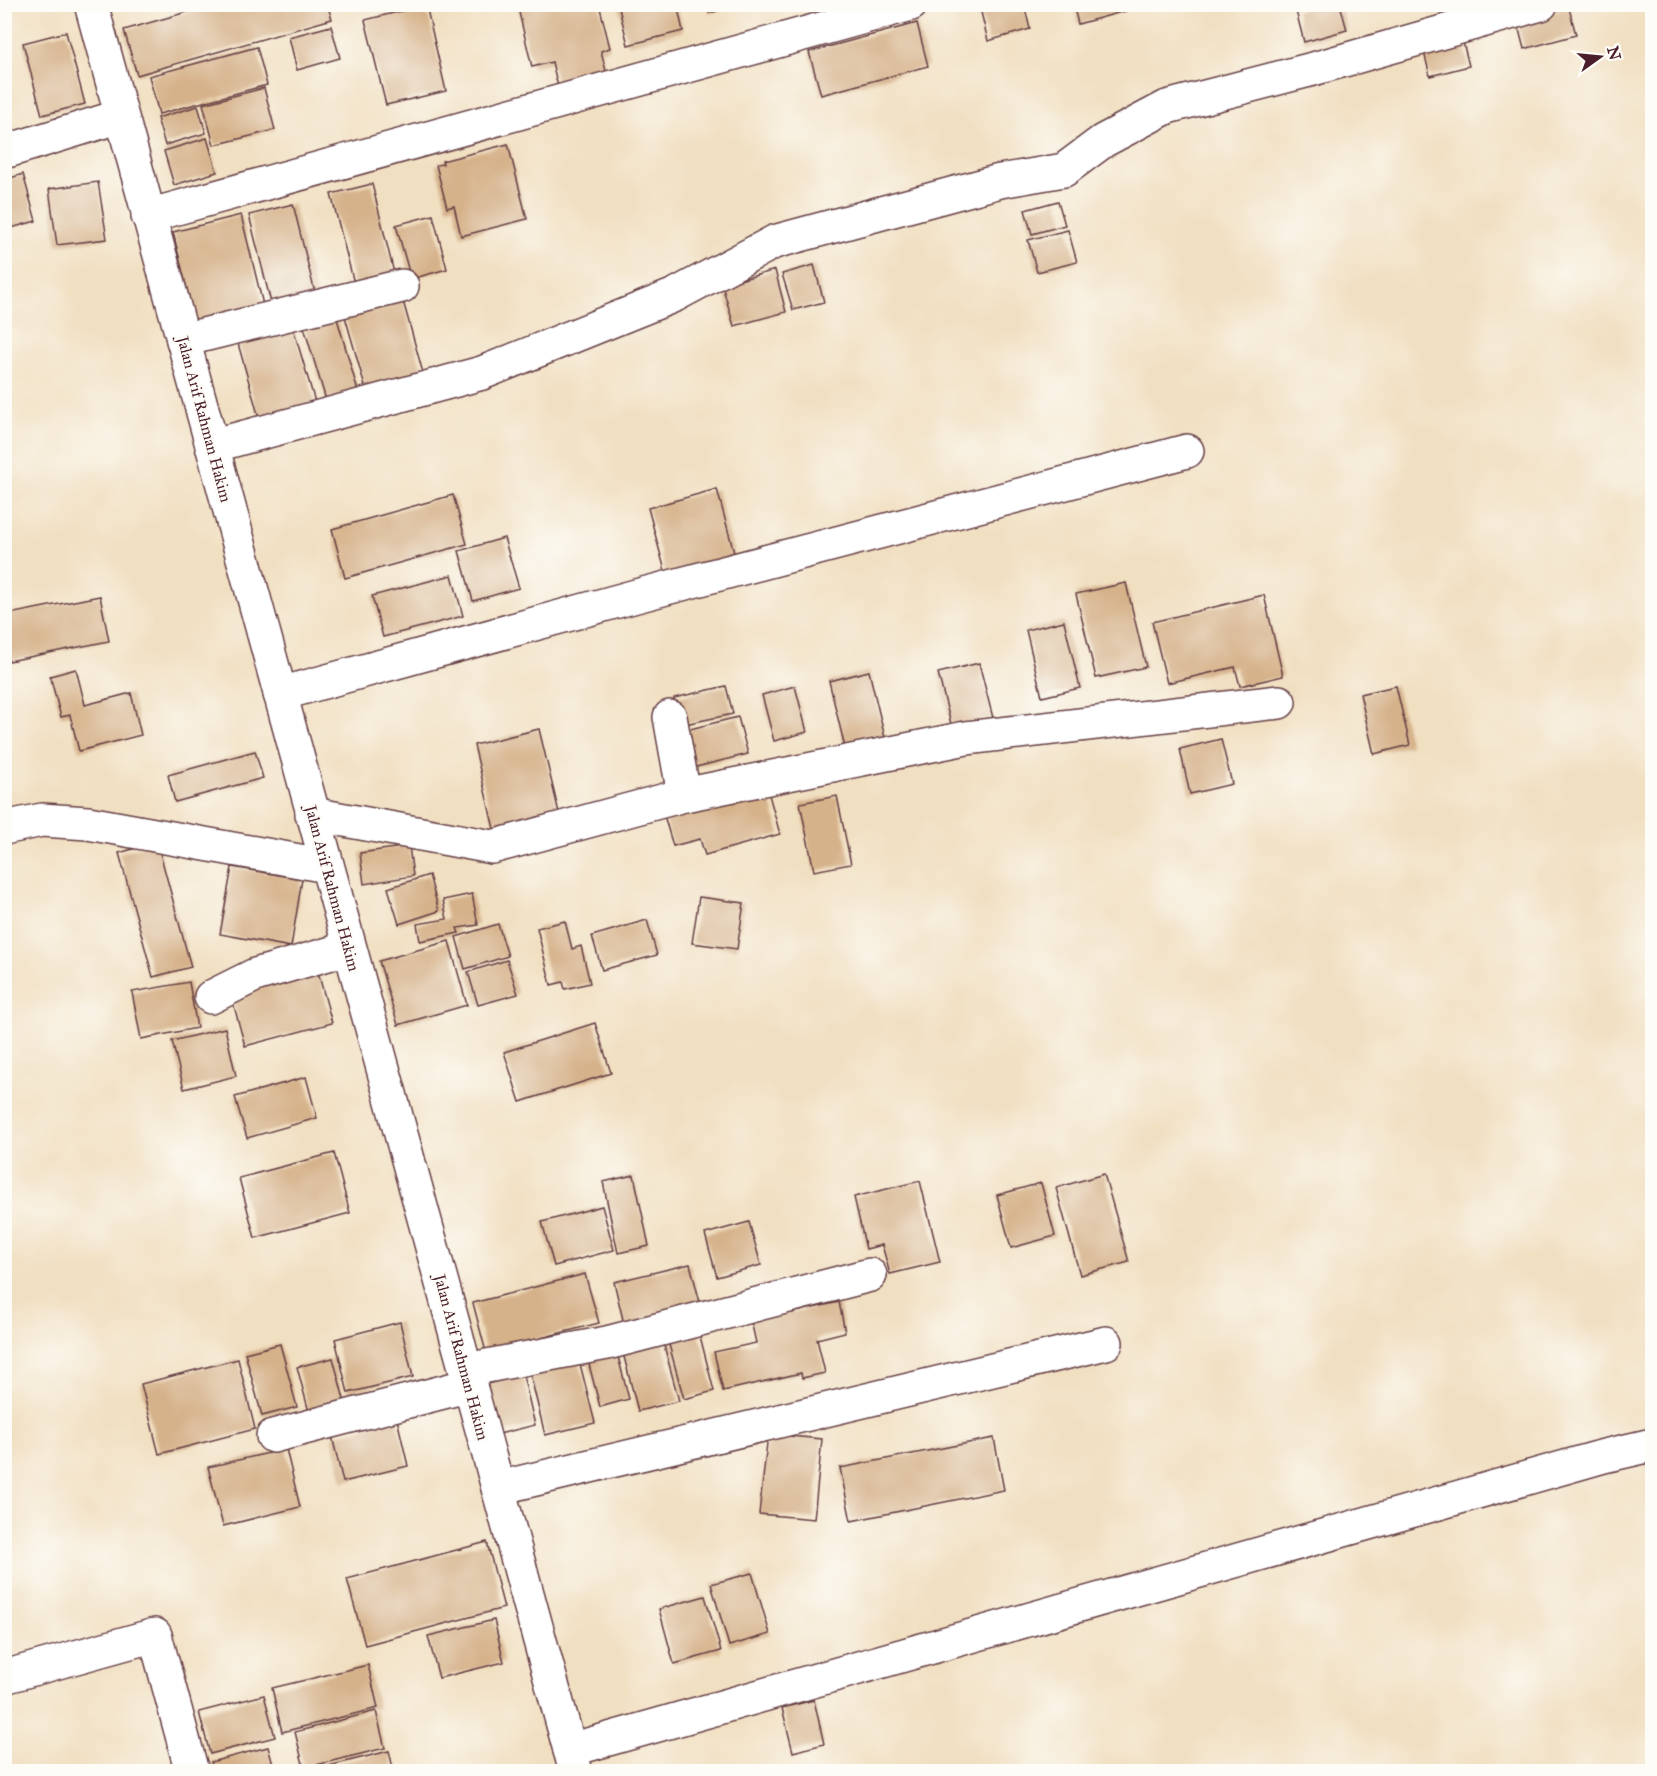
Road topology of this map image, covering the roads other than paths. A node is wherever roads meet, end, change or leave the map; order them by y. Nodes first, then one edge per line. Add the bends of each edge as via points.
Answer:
1 (91, 4) edge
2 (911, 4) edge
3 (1541, 4) edge
4 (121, 116) junction
5 (4, 152) edge
6 (148, 216) junction
7 (402, 286) dead end
8 (183, 340) junction
9 (212, 446) junction
10 (1187, 451) dead end
11 (280, 694) junction
12 (1279, 702) dead end
13 (670, 717) dead end
14 (684, 795) junction
15 (4, 828) edge
16 (320, 841) junction
17 (350, 948) junction
18 (211, 997) dead end
19 (870, 1275) dead end
20 (1106, 1343) dead end
21 (468, 1377) junction
22 (273, 1436) dead end
23 (1652, 1445) edge
24 (498, 1488) junction
25 (4, 1677) edge
26 (573, 1761) edge
27 (192, 1772) edge

1 - 4 street, Jalan Arif Rahman Hakim
2 - 6 street
3 - 9 street via 1167,106 1103,141 1064,170 1000,181 774,242 675,295 482,373
4 - 5 street
4 - 6 street, Jalan Arif Rahman Hakim
6 - 8 street, Jalan Arif Rahman Hakim
7 - 8 street
8 - 9 street, Jalan Arif Rahman Hakim
9 - 11 street, Jalan Arif Rahman Hakim
10 - 11 street
11 - 16 street, Jalan Arif Rahman Hakim
12 - 14 street via 966,738
13 - 14 street
14 - 16 street via 492,847
15 - 16 street via 42,820
16 - 17 street, Jalan Arif Rahman Hakim
17 - 18 street via 255,975
17 - 21 street, Jalan Arif Rahman Hakim
19 - 21 street
20 - 24 street
21 - 22 street
21 - 24 street, Jalan Arif Rahman Hakim
23 - 26 street
24 - 26 street, Jalan Arif Rahman Hakim
25 - 27 street via 155,1635

